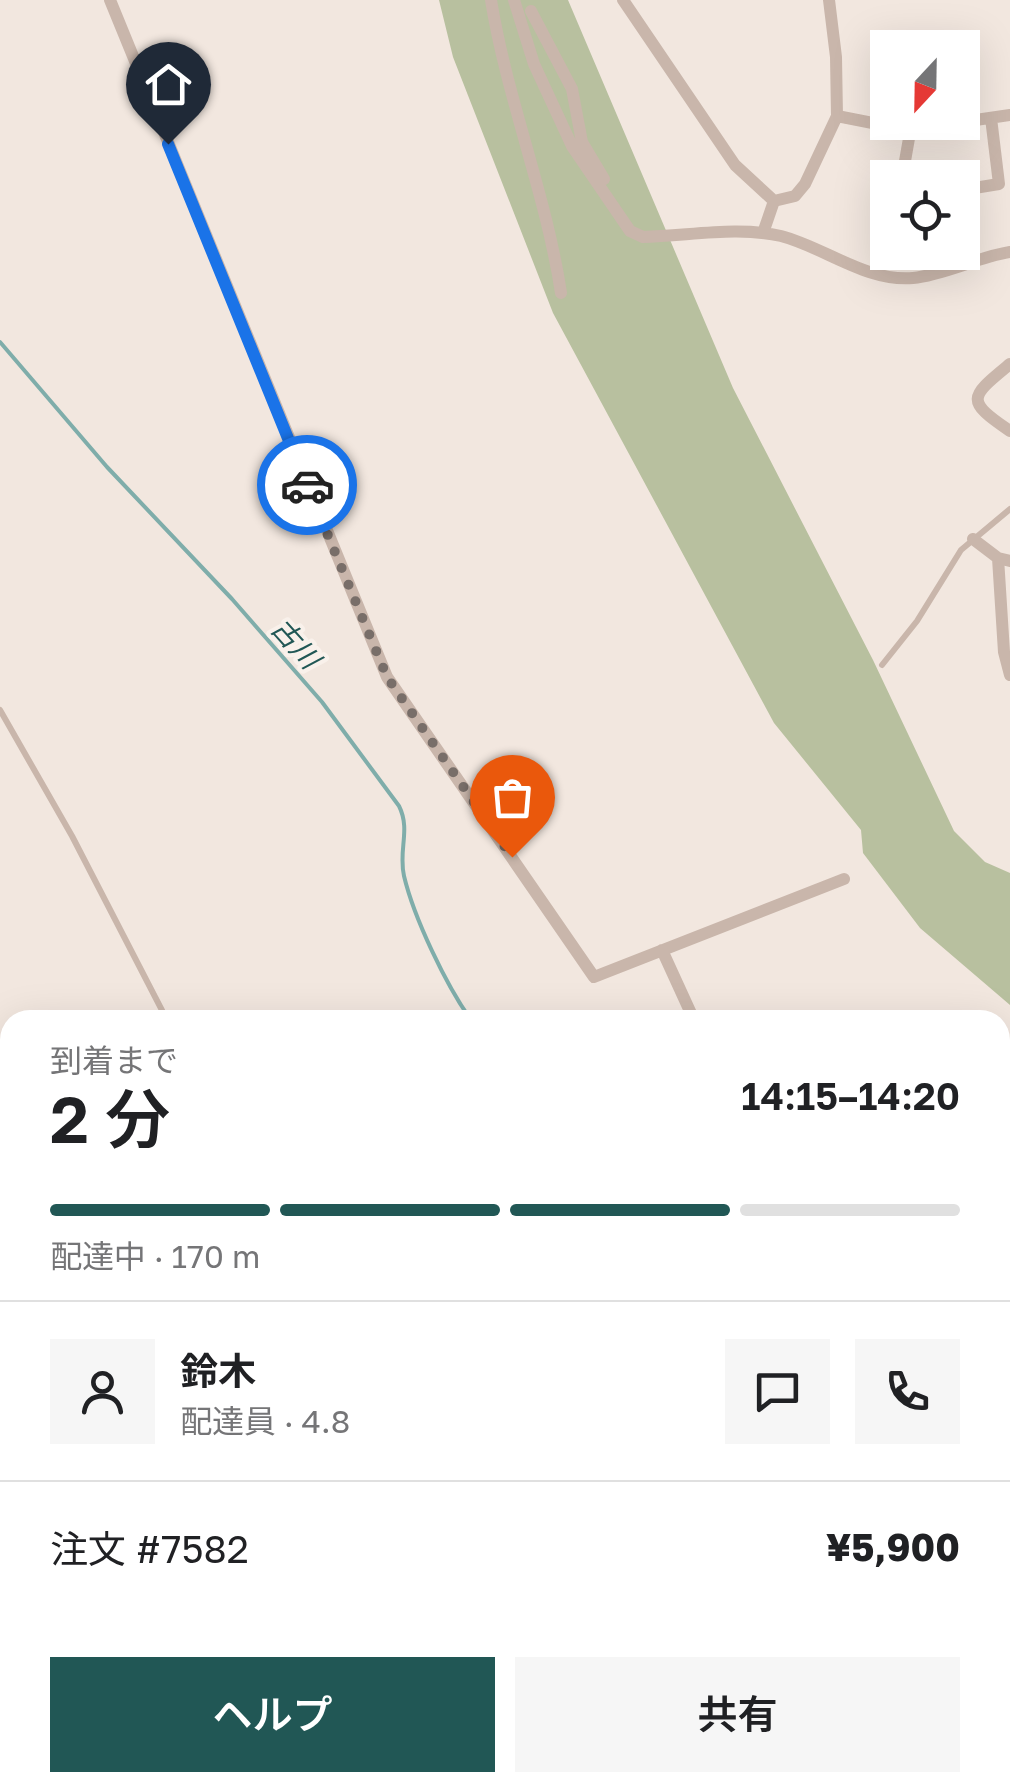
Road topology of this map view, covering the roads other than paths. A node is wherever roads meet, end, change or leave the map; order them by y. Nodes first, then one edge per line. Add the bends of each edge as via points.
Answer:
1 (110, 0) edge
2 (490, 0) edge
3 (514, 0) edge
4 (624, 0) edge
5 (829, 0) edge
6 (530, 11) dead end
7 (1010, 115) edge
8 (837, 116) junction
9 (991, 118) junction
10 (980, 119) edge
11 (870, 123) edge
12 (980, 187) edge
13 (774, 201) junction
14 (622, 217) junction
15 (764, 233) junction
16 (1010, 252) edge
17 (561, 293) dead end
18 (1010, 364) edge
19 (1010, 431) edge
20 (1010, 509) edge
21 (973, 539) junction
22 (1004, 560) edge
23 (882, 665) dead end
24 (1010, 675) edge
25 (0, 710) edge
26 (844, 879) dead end
27 (662, 950) junction
28 (162, 1010) edge
29 (689, 1010) edge

1 - 27 street via 387,677 594,977
2 - 17 street
3 - 14 street via 534,64 572,146
4 - 13 street via 734,165
5 - 8 street
6 - 14 street via 572,89 582,142
7 - 9 street
8 - 11 street
8 - 13 street via 805,184 795,196
9 - 10 street
9 - 12 street via 999,184
13 - 15 street
14 - 15 street via 643,237
15 - 16 street via 882,275 913,278
18 - 19 street via 977,396 982,412
20 - 21 lane
21 - 22 street
21 - 23 lane
22 - 24 street
25 - 28 lane
26 - 27 street
27 - 29 street

